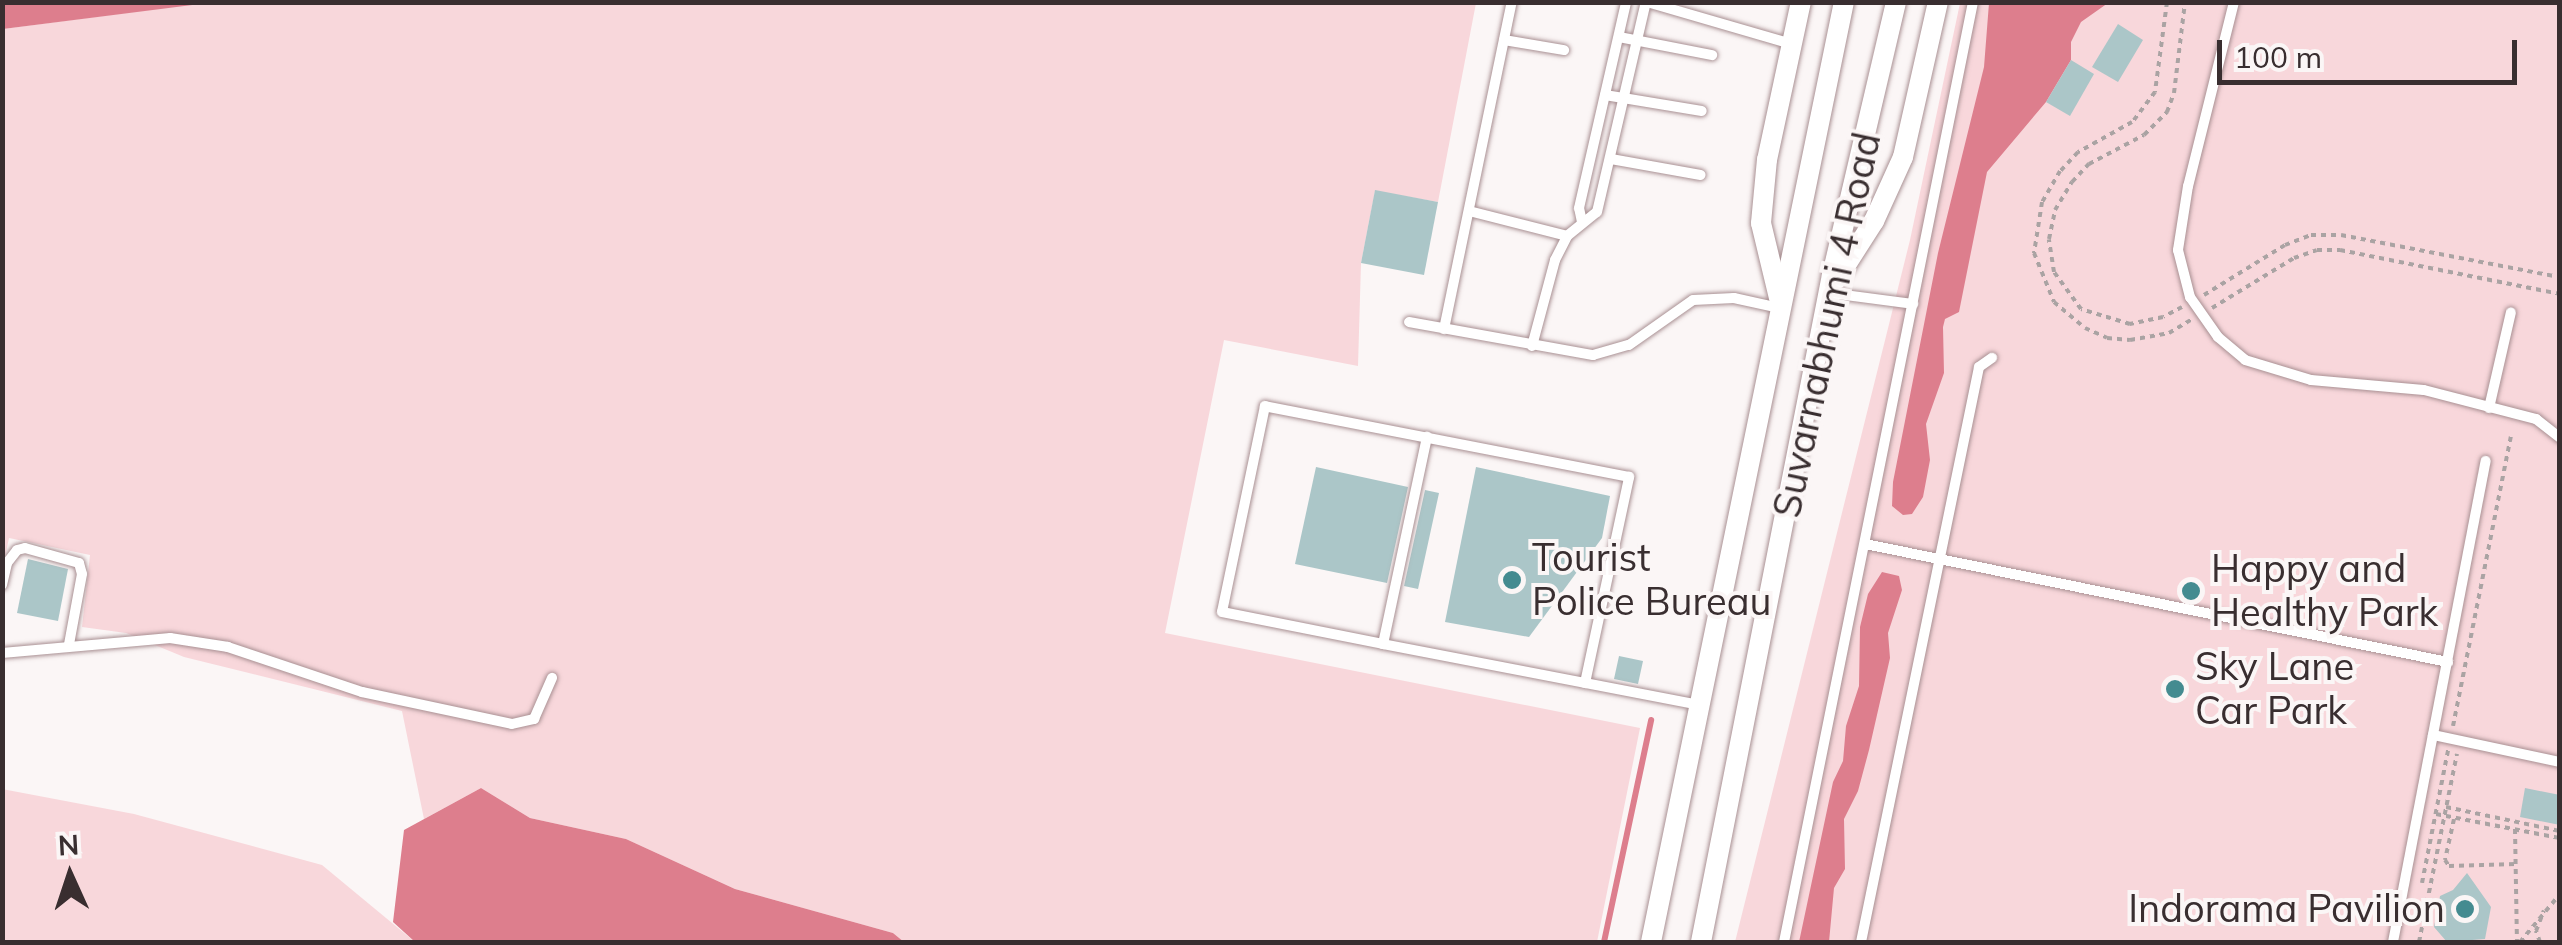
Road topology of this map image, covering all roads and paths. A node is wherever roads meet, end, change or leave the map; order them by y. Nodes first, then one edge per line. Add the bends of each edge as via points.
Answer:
1 (1512, 2) edge
2 (1626, 2) edge
3 (1647, 2) edge
4 (1801, 2) edge
5 (1844, 2) edge
6 (1896, 2) edge
7 (1938, 2) edge
8 (1973, 2) edge
9 (2167, 2) edge
10 (2185, 2) edge
11 (2234, 2) edge
12 (1618, 37) junction
13 (1504, 40) junction
14 (1638, 41) junction
15 (1792, 44) junction
16 (1564, 50) dead end
17 (1712, 55) dead end
18 (1605, 95) junction
19 (1624, 98) junction
20 (1702, 111) dead end
21 (1611, 159) junction
22 (1702, 176) dead end
23 (1469, 211) junction
24 (1582, 222) junction
25 (1567, 236) junction
26 (2560, 277) edge
27 (1830, 291) junction
28 (2560, 294) edge
29 (2194, 302) junction
30 (1913, 304) junction
31 (1780, 307) junction
32 (2511, 312) dead end
33 (2202, 314) junction
34 (1409, 322) dead end
35 (1444, 329) junction
36 (1532, 346) junction
37 (1992, 358) dead end
38 (2489, 408) junction
39 (1427, 437) junction
40 (2511, 437) dead end
41 (2560, 438) edge
42 (2486, 460) dead end
43 (1865, 544) junction
44 (1938, 559) junction
45 (2, 585) edge
46 (69, 644) junction
47 (1383, 644) junction
48 (2, 653) edge
49 (2448, 662) junction
50 (552, 678) dead end
51 (1585, 683) junction
52 (1699, 705) junction
53 (2434, 735) junction
54 (2455, 739) junction
55 (2560, 762) edge
56 (2446, 808) junction
57 (2436, 814) junction
58 (2444, 816) junction
59 (2454, 818) junction
60 (2515, 829) junction
61 (2560, 834) edge
62 (2516, 864) junction
63 (2560, 894) edge
64 (2545, 908) junction
65 (1651, 942) edge
66 (1701, 942) edge
67 (1784, 942) edge
68 (1861, 942) edge
69 (2393, 942) edge
70 (2410, 942) edge
71 (2419, 942) edge
72 (2518, 942) edge
73 (2540, 942) edge

1 - 13 lane
2 - 12 lane
3 - 14 lane
3 - 15 lane
4 - 15 street
5 - 31 street, Suvarnabhumi 4 Road
6 - 27 street, Suvarnabhumi 4 Road
7 - 27 street via 1903,156 1874,221
8 - 30 lane
9 - 33 path via 2155,92 2132,122 2060,170 2042,202 2034,253 2054,302 2107,338 2169,332
10 - 29 path via 2166,112 2072,182 2055,210 2049,239 2054,272 2068,295 2098,318 2130,324 2163,318
11 - 29 lane via 2178,250
12 - 14 lane
12 - 18 lane
13 - 16 lane
13 - 23 lane
14 - 17 lane
14 - 19 lane
15 - 31 street via 1761,223
18 - 19 lane
18 - 24 lane via 1579,208
19 - 20 lane
19 - 21 lane
21 - 22 lane
21 - 24 lane via 1597,212
23 - 25 lane
23 - 35 lane
24 - 25 lane
25 - 36 lane
26 - 29 path via 2354,237 2311,236 2284,245
27 - 30 lane
27 - 66 street, Suvarnabhumi 4 Road
28 - 33 path via 2317,250
29 - 33 lane
30 - 43 lane
31 - 36 lane via 1704,298 1610,352
31 - 52 street, Suvarnabhumi 4 Road
32 - 38 lane
33 - 38 lane via 2245,360 2311,380 2424,390
34 - 35 lane
35 - 36 lane
37 - 44 lane via 1979,368
38 - 41 lane via 2536,418
39 - 47 lane
39 - 47 lane via 1265,406 1222,612
39 - 51 lane via 1629,477
40 - 54 path
42 - 49 lane
43 - 44 lane
43 - 67 lane
44 - 49 lane
44 - 68 lane
45 - 46 lane via 16,550 79,563
46 - 48 lane
46 - 50 lane via 170,638 228,648 362,692 512,724 534,719
47 - 51 lane
49 - 53 lane
51 - 52 lane
52 - 65 street, Suvarnabhumi 4 Road
53 - 54 lane
53 - 69 lane
54 - 55 lane
54 - 56 path
54 - 57 path
56 - 58 path
56 - 61 path
57 - 58 path
57 - 70 path
58 - 59 path
58 - 71 path
59 - 60 path
59 - 62 path via 2449,866
60 - 61 path
60 - 62 path
62 - 72 path
63 - 64 path
64 - 72 path
64 - 73 path via 2536,932

